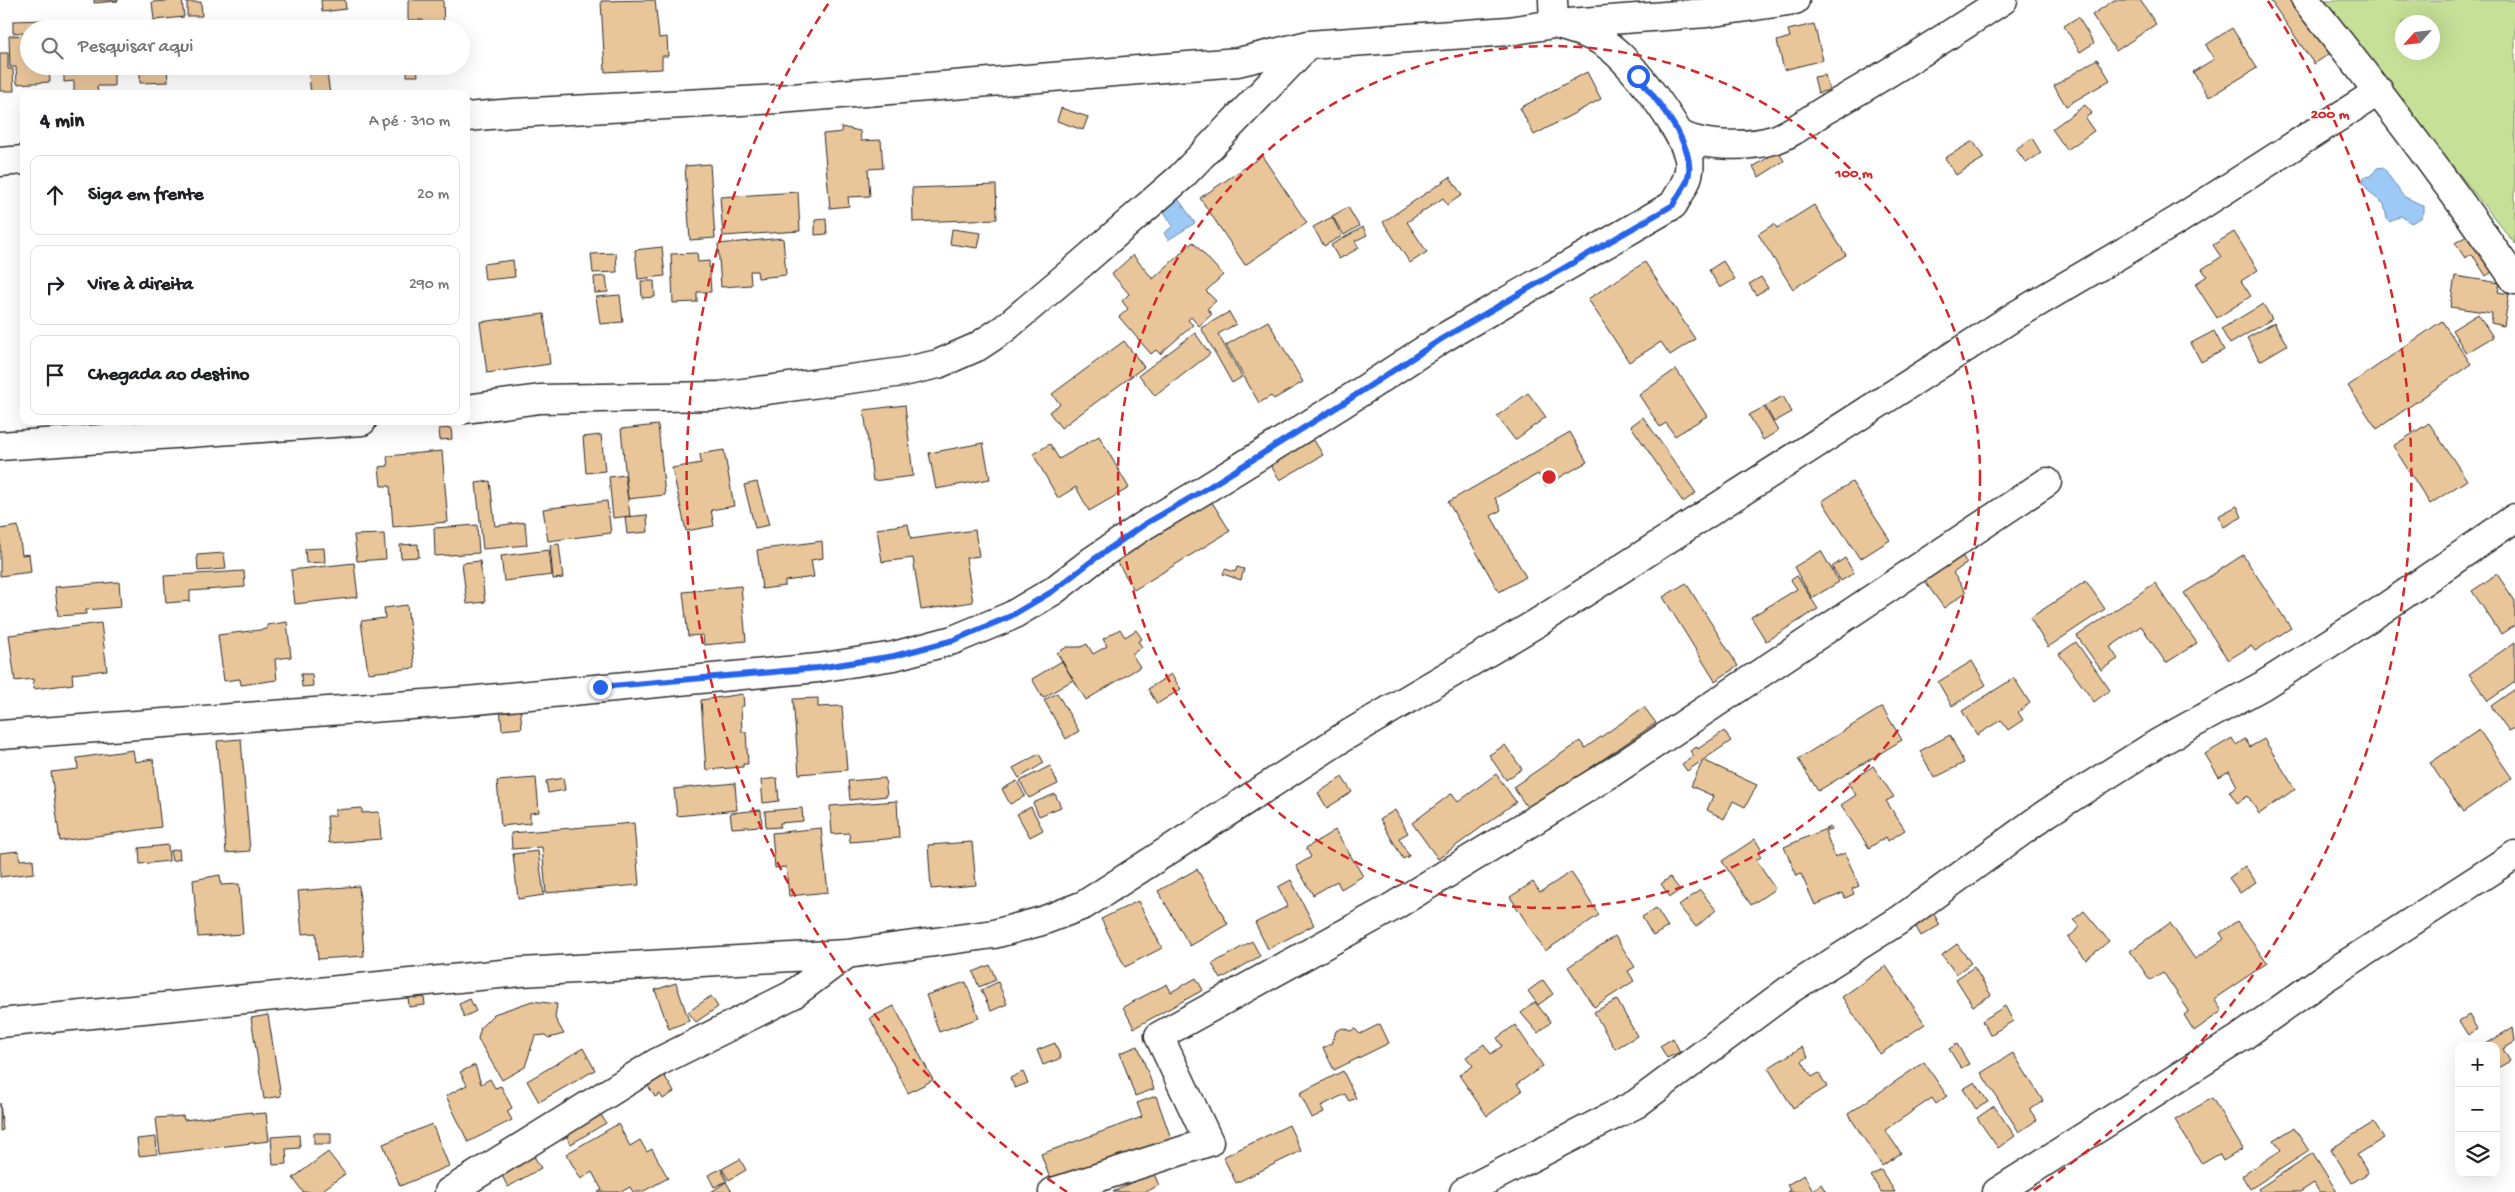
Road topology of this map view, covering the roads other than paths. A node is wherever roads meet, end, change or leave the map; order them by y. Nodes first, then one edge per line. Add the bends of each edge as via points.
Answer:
1 (1794, 0) edge
2 (2003, 0) edge
3 (2306, 0) edge
4 (1553, 12) edge
5 (1642, 17) junction
6 (1308, 45) junction
7 (1620, 54) junction
8 (2379, 91) junction
9 (470, 117) edge
10 (1678, 131) junction
11 (20, 160) edge
12 (0, 162) edge
13 (2515, 280) edge
14 (470, 408) edge
15 (304, 425) edge
16 (0, 446) edge
17 (2047, 482) dead end
18 (2515, 518) edge
19 (0, 735) edge
20 (2515, 855) edge
21 (847, 954) junction
22 (0, 1023) edge
23 (449, 1192) edge
24 (1053, 1192) edge
25 (1464, 1192) edge
26 (1997, 1192) edge

1 - 5 street via 1707,13
2 - 10 street via 1879,80 1774,140 1748,144 1715,143 1683,137
3 - 8 street
4 - 5 street
4 - 6 street via 1509,31
4 - 7 street
5 - 7 street via 1626,26 1620,34
6 - 9 street via 1238,62 779,100
6 - 14 street via 1180,176 1081,264 1004,329 977,347 938,364 903,372 720,396 540,399
7 - 10 street
8 - 13 street
8 - 21 street via 2178,220 2018,314 1537,623 1342,738 1084,905 994,934
10 - 19 street via 1689,159 1687,180 1673,205 1443,338 1309,425 1145,524 1053,591 1011,616 954,640 894,656 818,668 466,701
11 - 12 street
15 - 16 street
17 - 24 street via 1611,773 1389,909 1160,1036 1208,1142
18 - 25 street via 2262,686 2158,743 2047,813 1901,920 1789,990 1636,1104
20 - 26 street via 2324,979 2240,1038
21 - 22 street via 521,972
21 - 23 street via 792,995 658,1062

